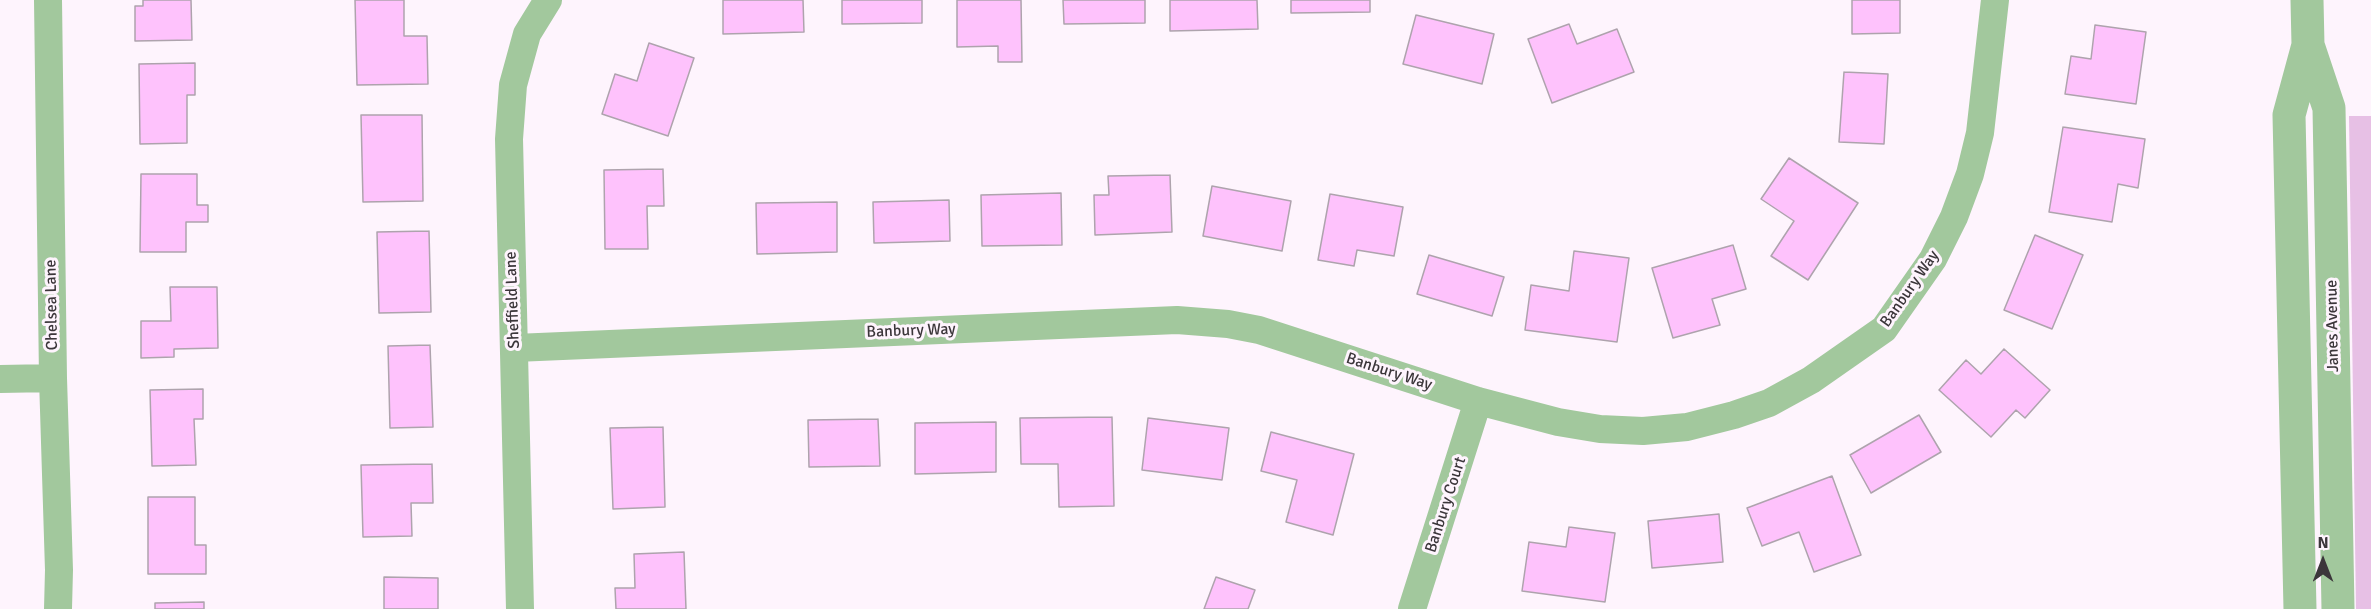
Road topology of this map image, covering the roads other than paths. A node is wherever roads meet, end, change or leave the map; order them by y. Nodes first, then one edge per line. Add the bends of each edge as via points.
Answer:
1 (48, 0) edge
2 (548, 0) edge
3 (1995, 0) edge
4 (2307, 0) edge
5 (2308, 45) junction
6 (514, 348) junction
7 (53, 378) junction
8 (0, 379) edge
9 (1479, 401) junction
10 (58, 609) edge
11 (520, 609) edge
12 (1413, 609) edge
13 (2300, 609) edge
14 (2338, 609) edge

1 - 7 street, Chelsea Lane
2 - 6 street, Sheffield Lane via 527,34 513,85 509,140
3 - 9 street, Banbury Way via 1980,133 1970,174 1933,259 1884,329 1811,380 1769,402 1687,427 1600,429
4 - 5 street, Janes Avenue
5 - 13 street, Janes Avenue via 2289,115
5 - 14 street, Janes Avenue via 2329,108
6 - 9 street, Banbury Way via 1177,320 1259,330
6 - 11 street, Sheffield Lane
7 - 8 street
7 - 10 street, Chelsea Lane
9 - 12 street, Banbury Court

